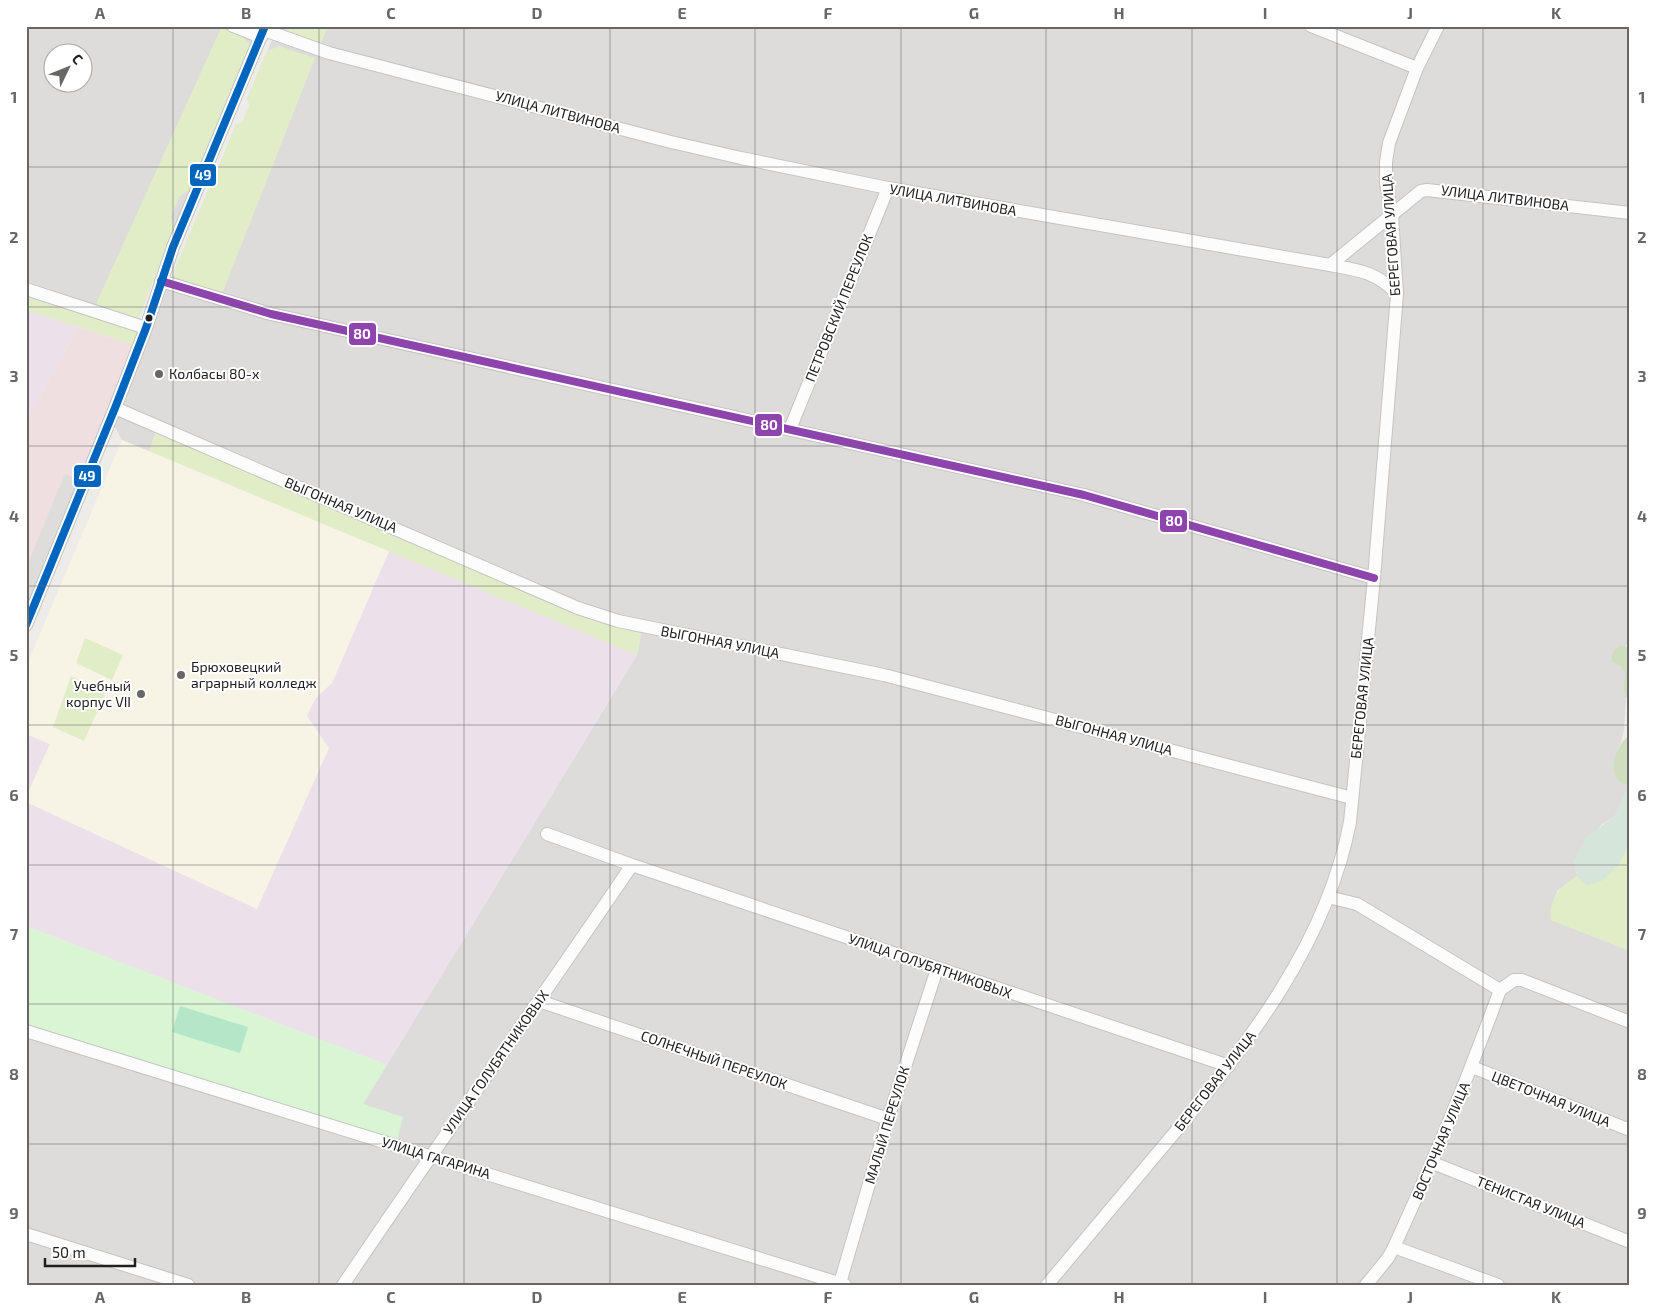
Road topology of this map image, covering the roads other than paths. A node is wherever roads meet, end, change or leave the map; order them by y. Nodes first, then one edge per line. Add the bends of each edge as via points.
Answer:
1 (233, 26) edge
2 (1311, 26) edge
3 (1438, 26) edge
4 (263, 31) edge
5 (1417, 68) junction
6 (888, 188) junction
7 (1630, 213) edge
8 (1392, 216) junction
9 (1330, 265) junction
10 (160, 281) junction
11 (26, 289) edge
12 (1397, 294) junction
13 (146, 328) junction
14 (115, 408) junction
15 (790, 428) junction
16 (1374, 578) junction
17 (26, 625) edge
18 (1352, 798) junction
19 (547, 834) dead end
20 (632, 865) junction
21 (1328, 897) junction
22 (937, 969) junction
23 (1500, 990) junction
24 (540, 1001) junction
25 (1630, 1022) edge
26 (26, 1031) edge
27 (1229, 1066) junction
28 (1472, 1067) junction
29 (888, 1118) junction
30 (1630, 1130) edge
31 (429, 1156) junction
32 (1433, 1163) junction
33 (26, 1234) edge
34 (1630, 1242) edge
35 (1394, 1247) junction
36 (842, 1284) edge
37 (188, 1285) edge
38 (343, 1285) edge
39 (1047, 1285) edge
40 (1366, 1285) edge
41 (1498, 1285) edge

1 - 4 street, УЛИЦА ЛИТВИНОВА
2 - 5 street
3 - 5 street, БЕРЕГОВАЯ УЛИЦА
4 - 6 street, УЛИЦА ЛИТВИНОВА via 329,53 672,142
4 - 10 street
5 - 8 street, БЕРЕГОВАЯ УЛИЦА via 1389,144 1386,183
6 - 9 street, УЛИЦА ЛИТВИНОВА
6 - 15 street, ПЕТРОВСКИЙ ПЕРЕУЛОК
7 - 8 street, УЛИЦА ЛИТВИНОВА via 1434,189 1421,191
8 - 9 street, УЛИЦА ЛИТВИНОВА
8 - 12 street, БЕРЕГОВАЯ УЛИЦА
9 - 12 street via 1366,272 1388,284
10 - 13 street
10 - 15 street via 271,314
11 - 13 street
12 - 16 street, БЕРЕГОВАЯ УЛИЦА
13 - 14 street
14 - 17 street
14 - 18 street, ВЫГОННАЯ УЛИЦА via 610,619 884,675
15 - 16 street via 1084,495
16 - 18 street, БЕРЕГОВАЯ УЛИЦА
18 - 21 street, БЕРЕГОВАЯ УЛИЦА via 1348,833
19 - 20 street, УЛИЦА ГОЛУБЯТНИКОВЫХ
20 - 22 street, УЛИЦА ГОЛУБЯТНИКОВЫХ
20 - 24 street, УЛИЦА ГОЛУБЯТНИКОВЫХ
21 - 23 street via 1357,904
21 - 27 street, БЕРЕГОВАЯ УЛИЦА via 1292,972
22 - 27 street, УЛИЦА ГОЛУБЯТНИКОВЫХ
22 - 29 street, МАЛЫЙ ПЕРЕУЛОК
23 - 25 street via 1514,980 1522,980
23 - 28 street, ВОСТОЧНАЯ УЛИЦА
24 - 29 street, СОЛНЕЧНЫЙ ПЕРЕУЛОК
24 - 31 street, УЛИЦА ГОЛУБЯТНИКОВЫХ
26 - 31 street, УЛИЦА ГАГАРИНА
27 - 39 street, БЕРЕГОВАЯ УЛИЦА
28 - 30 street, ЦВЕТОЧНАЯ УЛИЦА
28 - 32 street, ВОСТОЧНАЯ УЛИЦА
29 - 36 street, МАЛЫЙ ПЕРЕУЛОК
31 - 36 street, УЛИЦА ГАГАРИНА
31 - 38 street, УЛИЦА ГОЛУБЯТНИКОВЫХ
32 - 34 street, ТЕНИСТАЯ УЛИЦА
32 - 35 street, ВОСТОЧНАЯ УЛИЦА
33 - 37 street
35 - 40 street, ВОСТОЧНАЯ УЛИЦА
35 - 41 street

